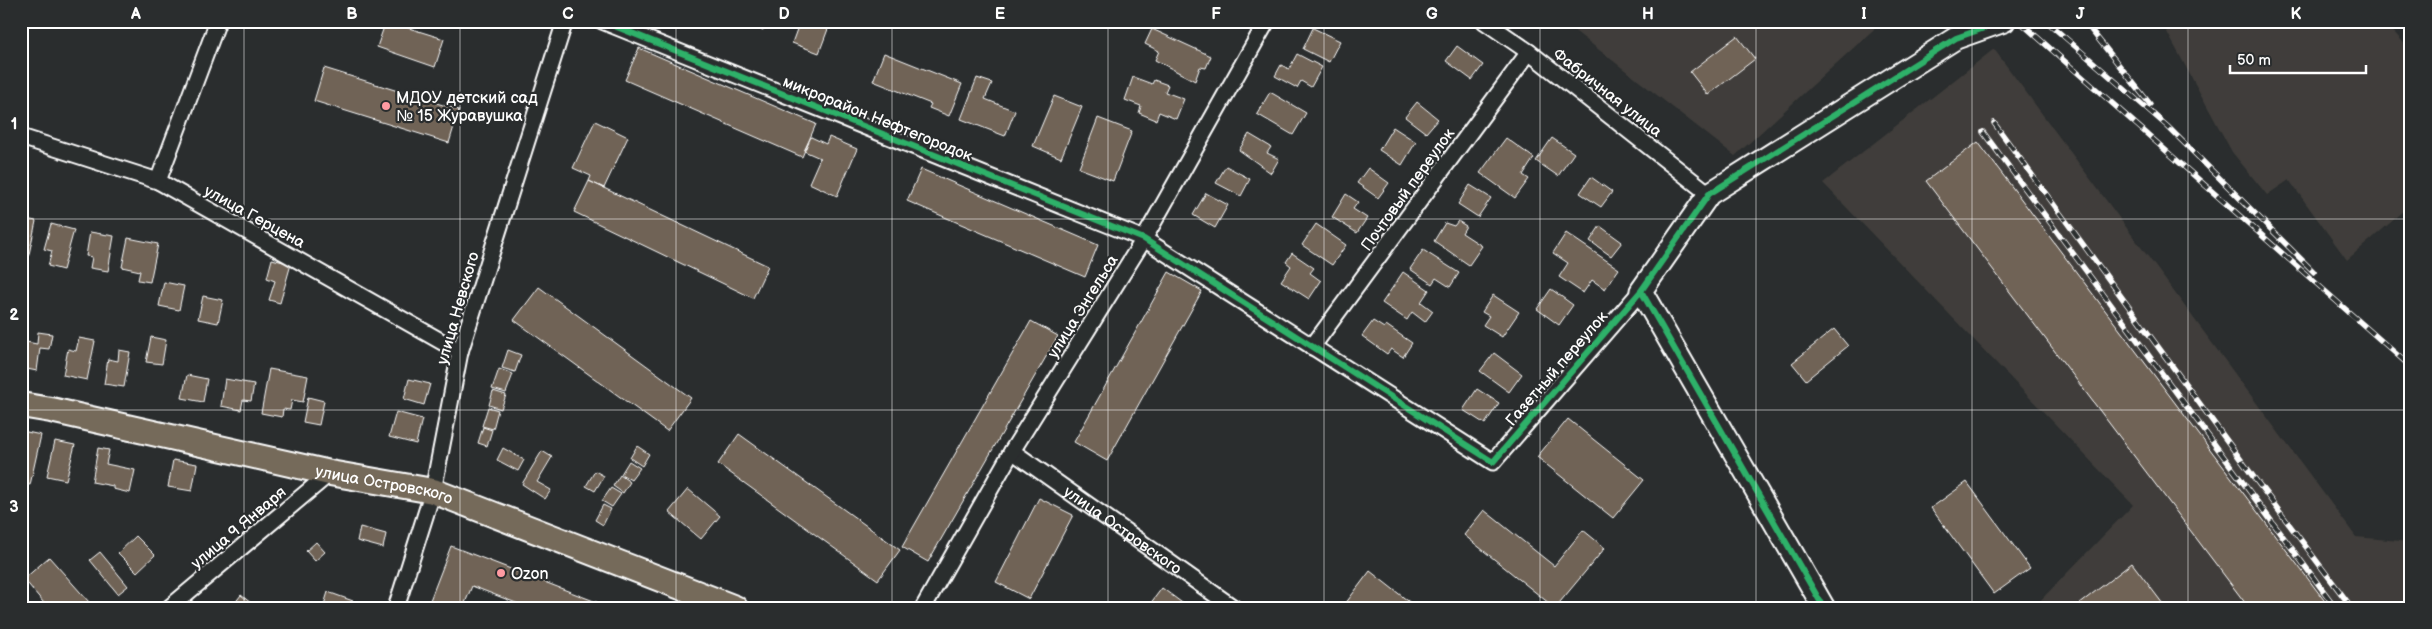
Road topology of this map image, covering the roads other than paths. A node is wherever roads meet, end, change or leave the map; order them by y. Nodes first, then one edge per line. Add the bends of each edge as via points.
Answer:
1 (218, 21) edge
2 (565, 21) edge
3 (602, 21) edge
4 (1267, 21) edge
5 (1484, 21) edge
6 (2004, 21) edge
7 (1529, 52) junction
8 (21, 137) edge
9 (158, 182) junction
10 (1708, 194) junction
11 (1144, 240) junction
12 (1641, 291) junction
13 (1312, 347) junction
14 (460, 352) junction
15 (21, 405) edge
16 (1012, 451) junction
17 (1492, 462) joint
18 (330, 473) junction
19 (433, 491) junction
20 (169, 608) edge
21 (396, 608) edge
22 (734, 608) edge
23 (923, 608) edge
24 (1234, 608) edge
25 (1824, 608) edge

1 - 9 street
2 - 14 street, улица Невского
3 - 11 street, микрорайон Нефтегородок
4 - 11 street, улица Энгельса
5 - 7 street, Фабричная улица
6 - 10 street via 1956,38
7 - 10 street, Фабричная улица
7 - 13 street, Почтовый переулок
8 - 9 street, улица Герцена
9 - 14 street, улица Герцена
10 - 12 street
11 - 13 street, микрорайон Нефтегородок
11 - 16 street, улица Энгельса
12 - 17 street, Газетный переулок
12 - 25 street
13 - 17 street, микрорайон Нефтегородок
14 - 19 street, улица Невского
15 - 18 main road, улица Островского
16 - 23 street, улица Энгельса
16 - 24 street, улица Островского
18 - 19 main road, улица Островского
18 - 20 street, улица 9 Января
19 - 21 street, улица Невского
19 - 22 main road, улица Островского

